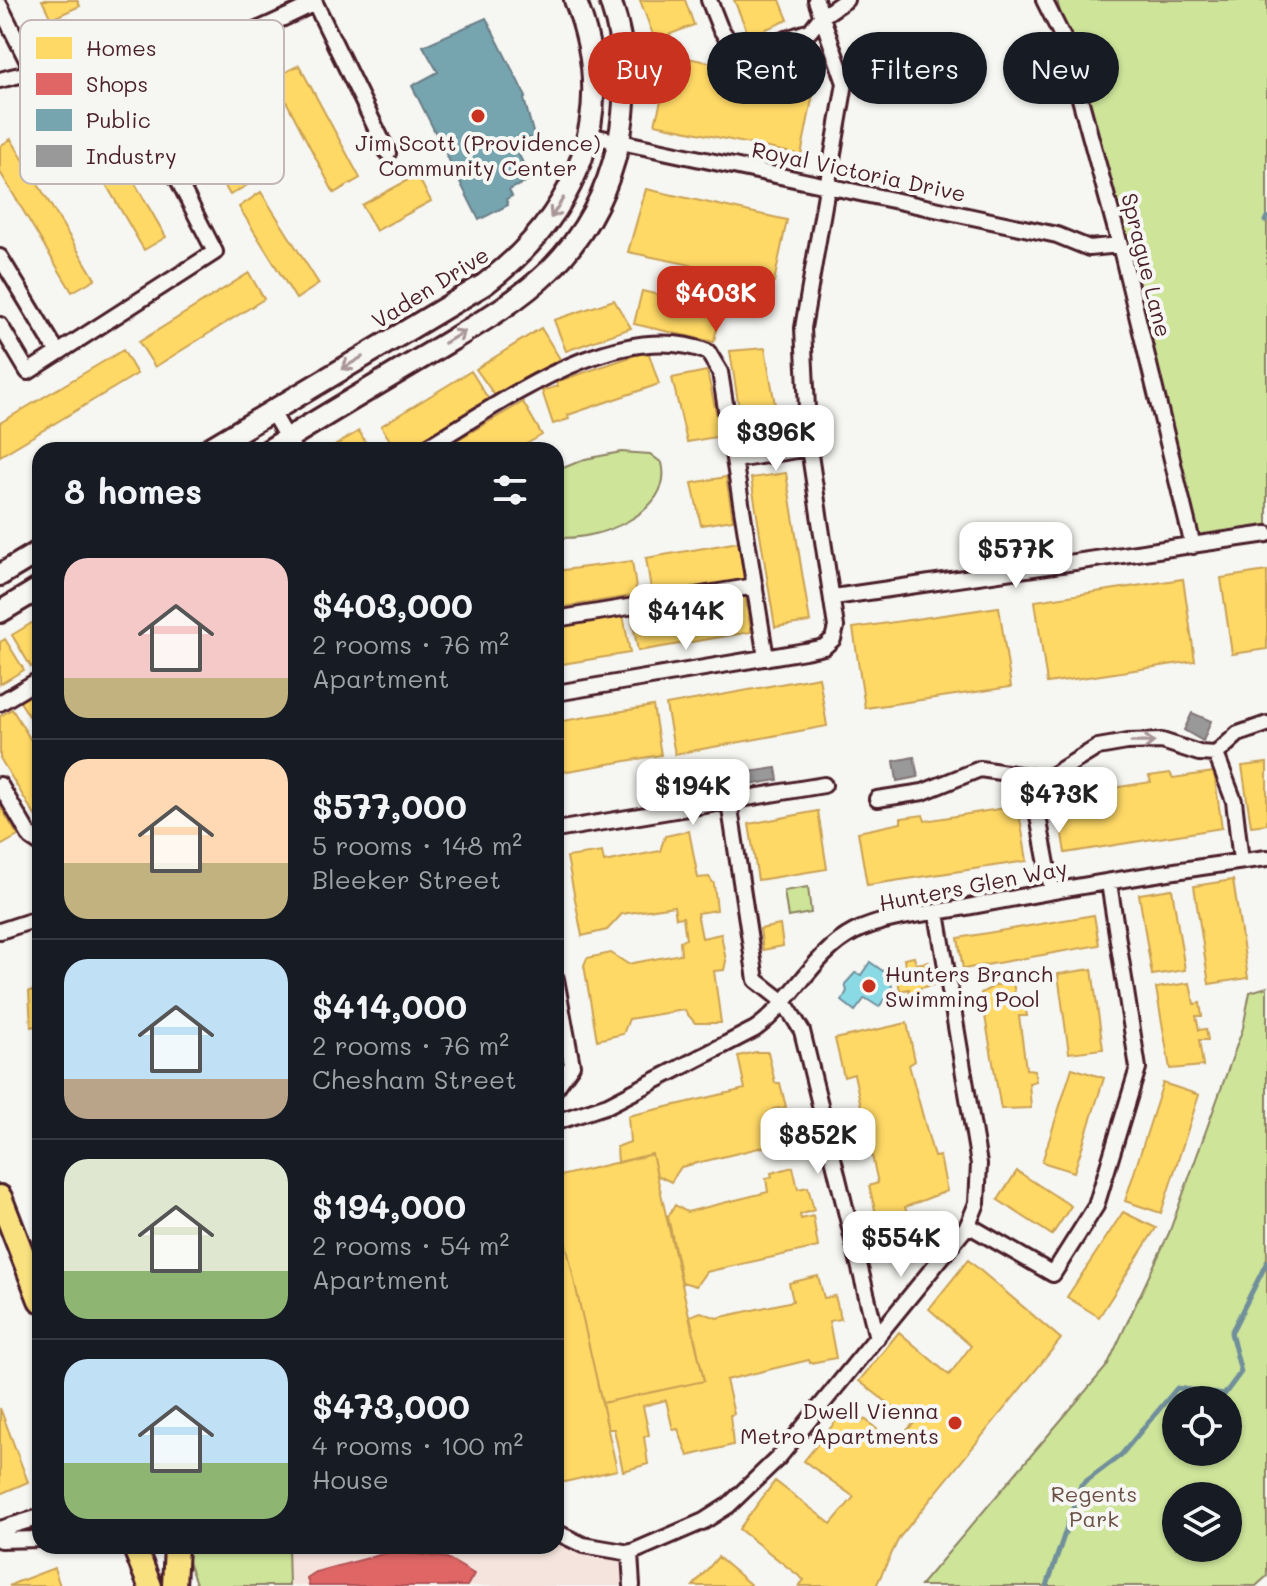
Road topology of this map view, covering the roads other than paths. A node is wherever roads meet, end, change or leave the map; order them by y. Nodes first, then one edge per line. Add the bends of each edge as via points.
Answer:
1 (575, 0) edge
2 (610, 0) edge
3 (709, 0) edge
4 (816, 0) edge
5 (846, 0) edge
6 (1044, 0) edge
7 (0, 6) edge
8 (295, 6) edge
9 (821, 17) junction
10 (273, 20) edge
11 (20, 46) edge
12 (20, 75) edge
13 (0, 80) edge
14 (588, 135) junction
15 (618, 143) junction
16 (388, 153) dead end
17 (180, 184) edge
18 (824, 186) junction
19 (1120, 245) junction
20 (0, 257) edge
21 (0, 325) edge
22 (58, 353) junction
23 (272, 412) junction
24 (221, 442) edge
25 (290, 442) edge
26 (294, 442) edge
27 (436, 442) edge
28 (809, 448) junction
29 (736, 460) junction
30 (1267, 534) edge
31 (1193, 546) junction
32 (32, 556) edge
33 (0, 575) edge
34 (755, 586) junction
35 (32, 593) edge
36 (834, 597) junction
37 (0, 612) edge
38 (564, 618) edge
39 (766, 658) junction
40 (32, 684) edge
41 (564, 692) edge
42 (0, 703) edge
43 (1267, 724) edge
44 (1216, 754) junction
45 (1046, 779) junction
46 (0, 785) edge
47 (824, 785) dead end
48 (877, 799) dead end
49 (729, 802) junction
50 (564, 829) edge
51 (32, 839) edge
52 (1241, 861) junction
53 (1266, 861) edge
54 (1109, 883) junction
55 (1052, 891) junction
56 (937, 913) junction
57 (32, 921) edge
58 (0, 931) edge
59 (784, 1002) junction
60 (564, 1022) edge
61 (564, 1076) edge
62 (564, 1119) edge
63 (0, 1197) edge
64 (968, 1225) junction
65 (32, 1279) edge
66 (877, 1338) junction
67 (32, 1519) edge
68 (0, 1529) edge
69 (564, 1536) edge
70 (32, 1539) edge
71 (0, 1540) edge
72 (630, 1553) junction
73 (137, 1554) edge
74 (176, 1554) edge
75 (150, 1586) edge
76 (174, 1586) edge
77 (632, 1586) edge

1 - 14 street, Vaden Drive via 594,81
2 - 15 street via 625,74
3 - 9 street via 735,50 754,50 810,31
4 - 9 street
5 - 9 street
6 - 19 street, Sprague Lane via 1064,40
7 - 11 street
8 - 10 street
8 - 16 street via 315,3
9 - 18 street via 845,83
12 - 13 street
14 - 15 street, Royal Victoria Drive
14 -> 23 street, Vaden Drive via 560,206 508,266
15 - 18 street, Royal Victoria Drive
26 -> 15 street via 528,289 550,269 586,224 611,172
17 - 22 street via 215,252
18 - 19 street, Royal Victoria Drive via 1057,235 1089,248
18 - 28 street via 804,307
19 - 31 street, Sprague Lane
20 - 22 street
21 - 22 street via 28,372
23 - 24 street, Vaden Drive
23 - 25 street
27 - 29 street via 577,362 629,345 664,341 699,348 717,361
28 - 29 street
28 - 36 street
29 - 34 street
30 - 31 street
31 - 36 street
32 - 33 street
34 - 38 street
34 - 39 street
35 - 37 street
36 - 39 street via 833,639 824,647
39 - 41 street
40 - 42 street
43 - 44 street via 1238,734
45 -> 44 street via 1098,747 1127,742 1162,741
44 - 52 street via 1234,801
45 - 48 street via 980,769 923,792
45 - 55 street via 1037,811
46 - 51 street
47 - 49 street
49 - 50 street
49 - 59 street via 756,980
52 - 53 street, Hunters Glen Way
52 - 54 street, Hunters Glen Way
54 - 55 street, Hunters Glen Way
54 - 64 street via 1138,1068 1096,1206 1053,1274
55 - 56 street, Hunters Glen Way
56 - 59 street, Hunters Glen Way via 857,931 840,941
56 - 64 street via 979,1164 977,1203
57 - 58 street
59 - 62 street, Hunters Glen Way via 755,1029 608,1105
59 - 66 street via 802,1031
60 - 61 street via 572,1065
63 - 65 main road
64 - 66 street
66 - 72 street via 751,1486 704,1521
67 - 68 street
69 - 72 street via 583,1545
70 - 71 street
72 - 77 street
73 - 75 main road
74 - 76 main road

